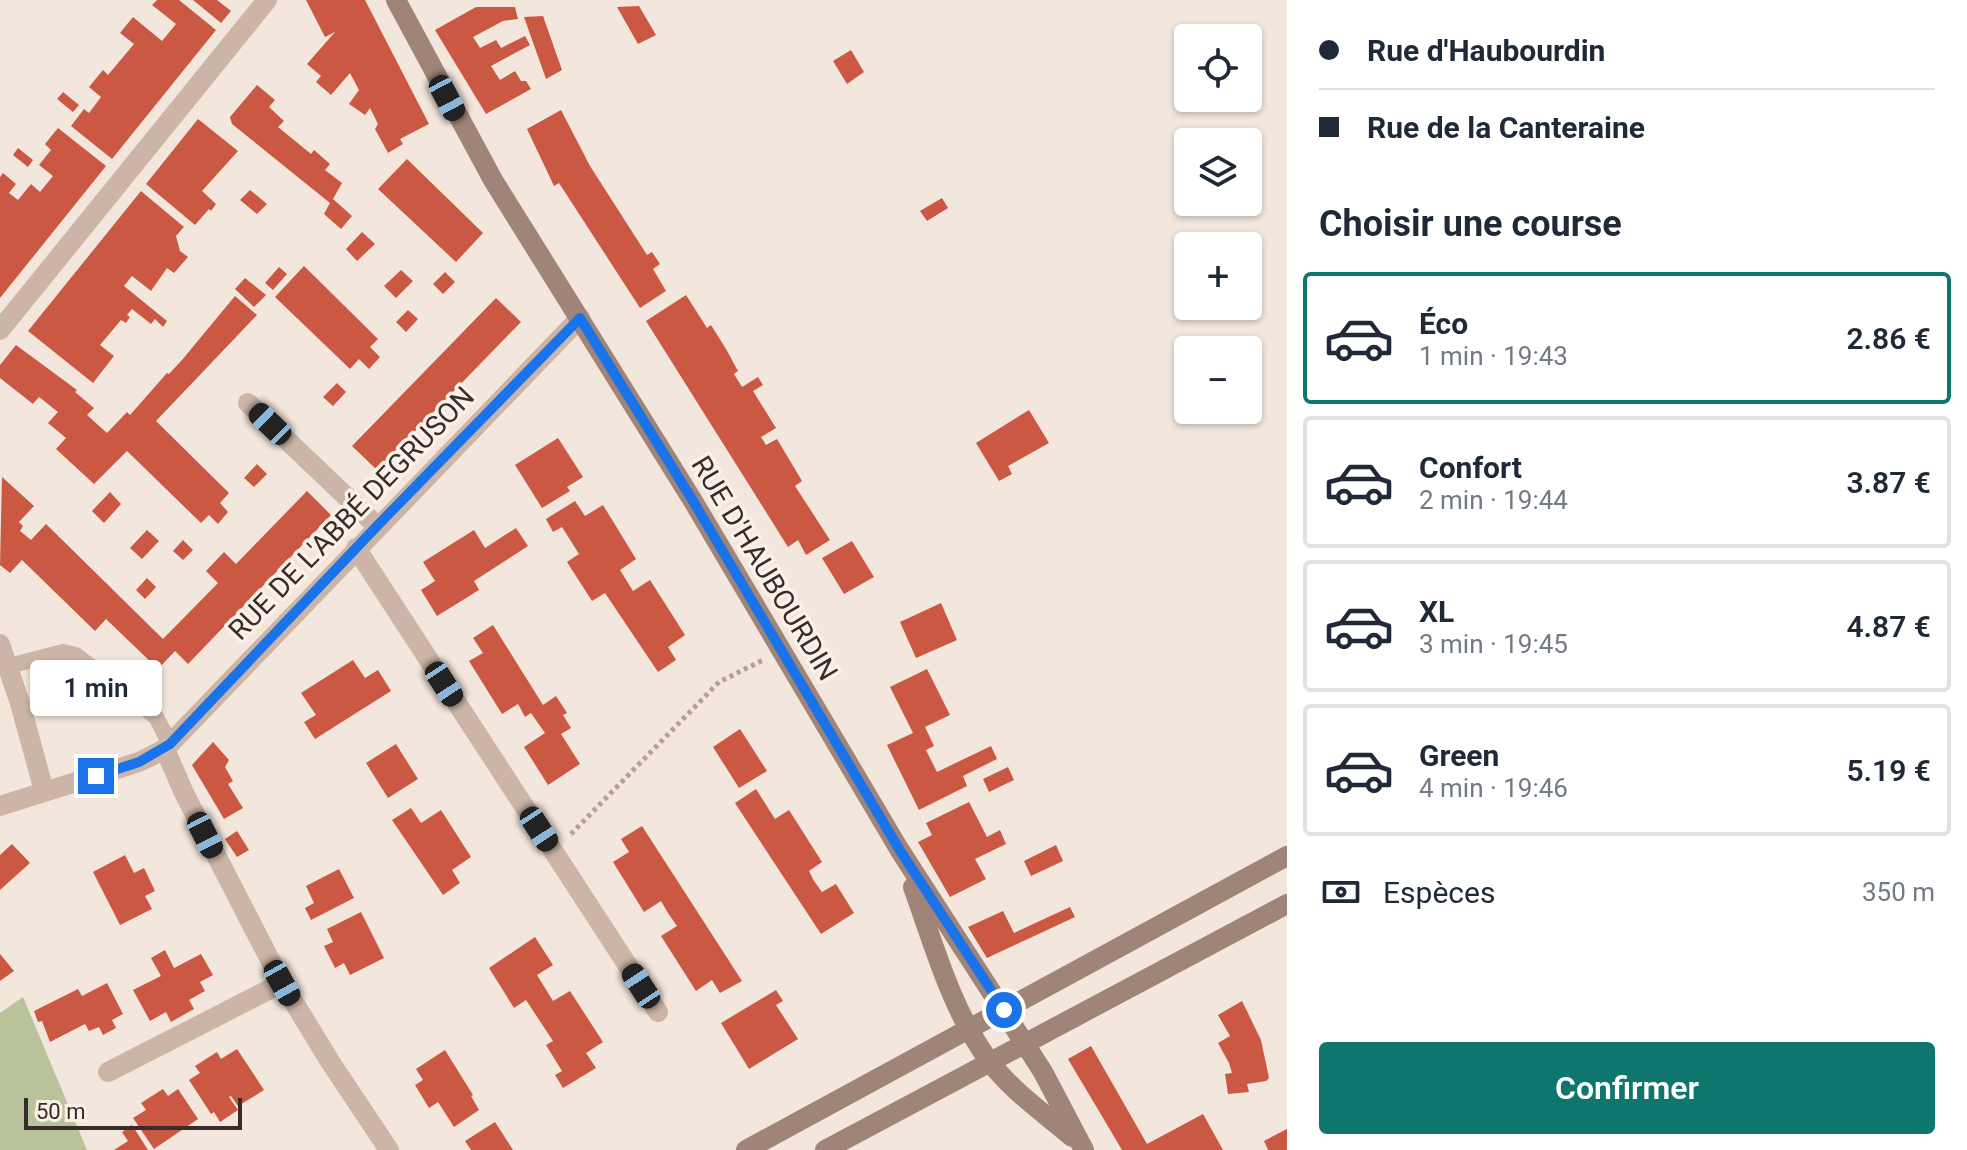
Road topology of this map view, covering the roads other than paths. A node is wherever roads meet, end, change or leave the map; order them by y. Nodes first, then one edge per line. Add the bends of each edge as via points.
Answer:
1 (267, 0) edge
2 (397, 3) edge
3 (580, 318) junction
4 (0, 330) edge
5 (248, 403) dead end
6 (377, 526) junction
7 (356, 548) junction
8 (0, 644) edge
9 (9, 666) junction
10 (168, 746) junction
11 (44, 791) junction
12 (0, 806) edge
13 (899, 849) junction
14 (1287, 856) edge
15 (1287, 904) edge
16 (282, 983) junction
17 (1004, 1010) junction
18 (658, 1012) dead end
19 (971, 1029) junction
20 (1025, 1043) junction
21 (990, 1062) junction
22 (108, 1072) dead end
23 (1082, 1147) edge
24 (389, 1150) edge
25 (746, 1150) edge
26 (825, 1150) edge

1 - 4 street
2 - 3 street, RUE D'HAUBOURDIN via 474,148
3 - 6 street, RUE DE L'ABBÉ DEGRUSON
3 - 13 street, RUE D'HAUBOURDIN
5 - 6 street
6 - 7 street, RUE DE L'ABBÉ DEGRUSON
7 - 10 street, RUE DE L'ABBÉ DEGRUSON
7 - 18 street
8 - 9 street
9 - 10 lane via 63,652 76,655 156,717
9 - 11 street
10 - 11 street via 139,762
10 - 16 street via 184,793
11 - 12 street
13 - 17 street, RUE D'HAUBOURDIN
13 - 19 street, RUE D'HAUBOURDIN
14 - 17 street
15 - 20 street
16 - 22 street
16 - 24 street
17 - 19 street
17 - 20 street, RUE D'HAUBOURDIN
19 - 21 street, RUE D'HAUBOURDIN
19 - 25 street
20 - 21 street
20 - 23 street, RUE D'HAUBOURDIN
21 - 23 street, RUE D'HAUBOURDIN
21 - 26 street

